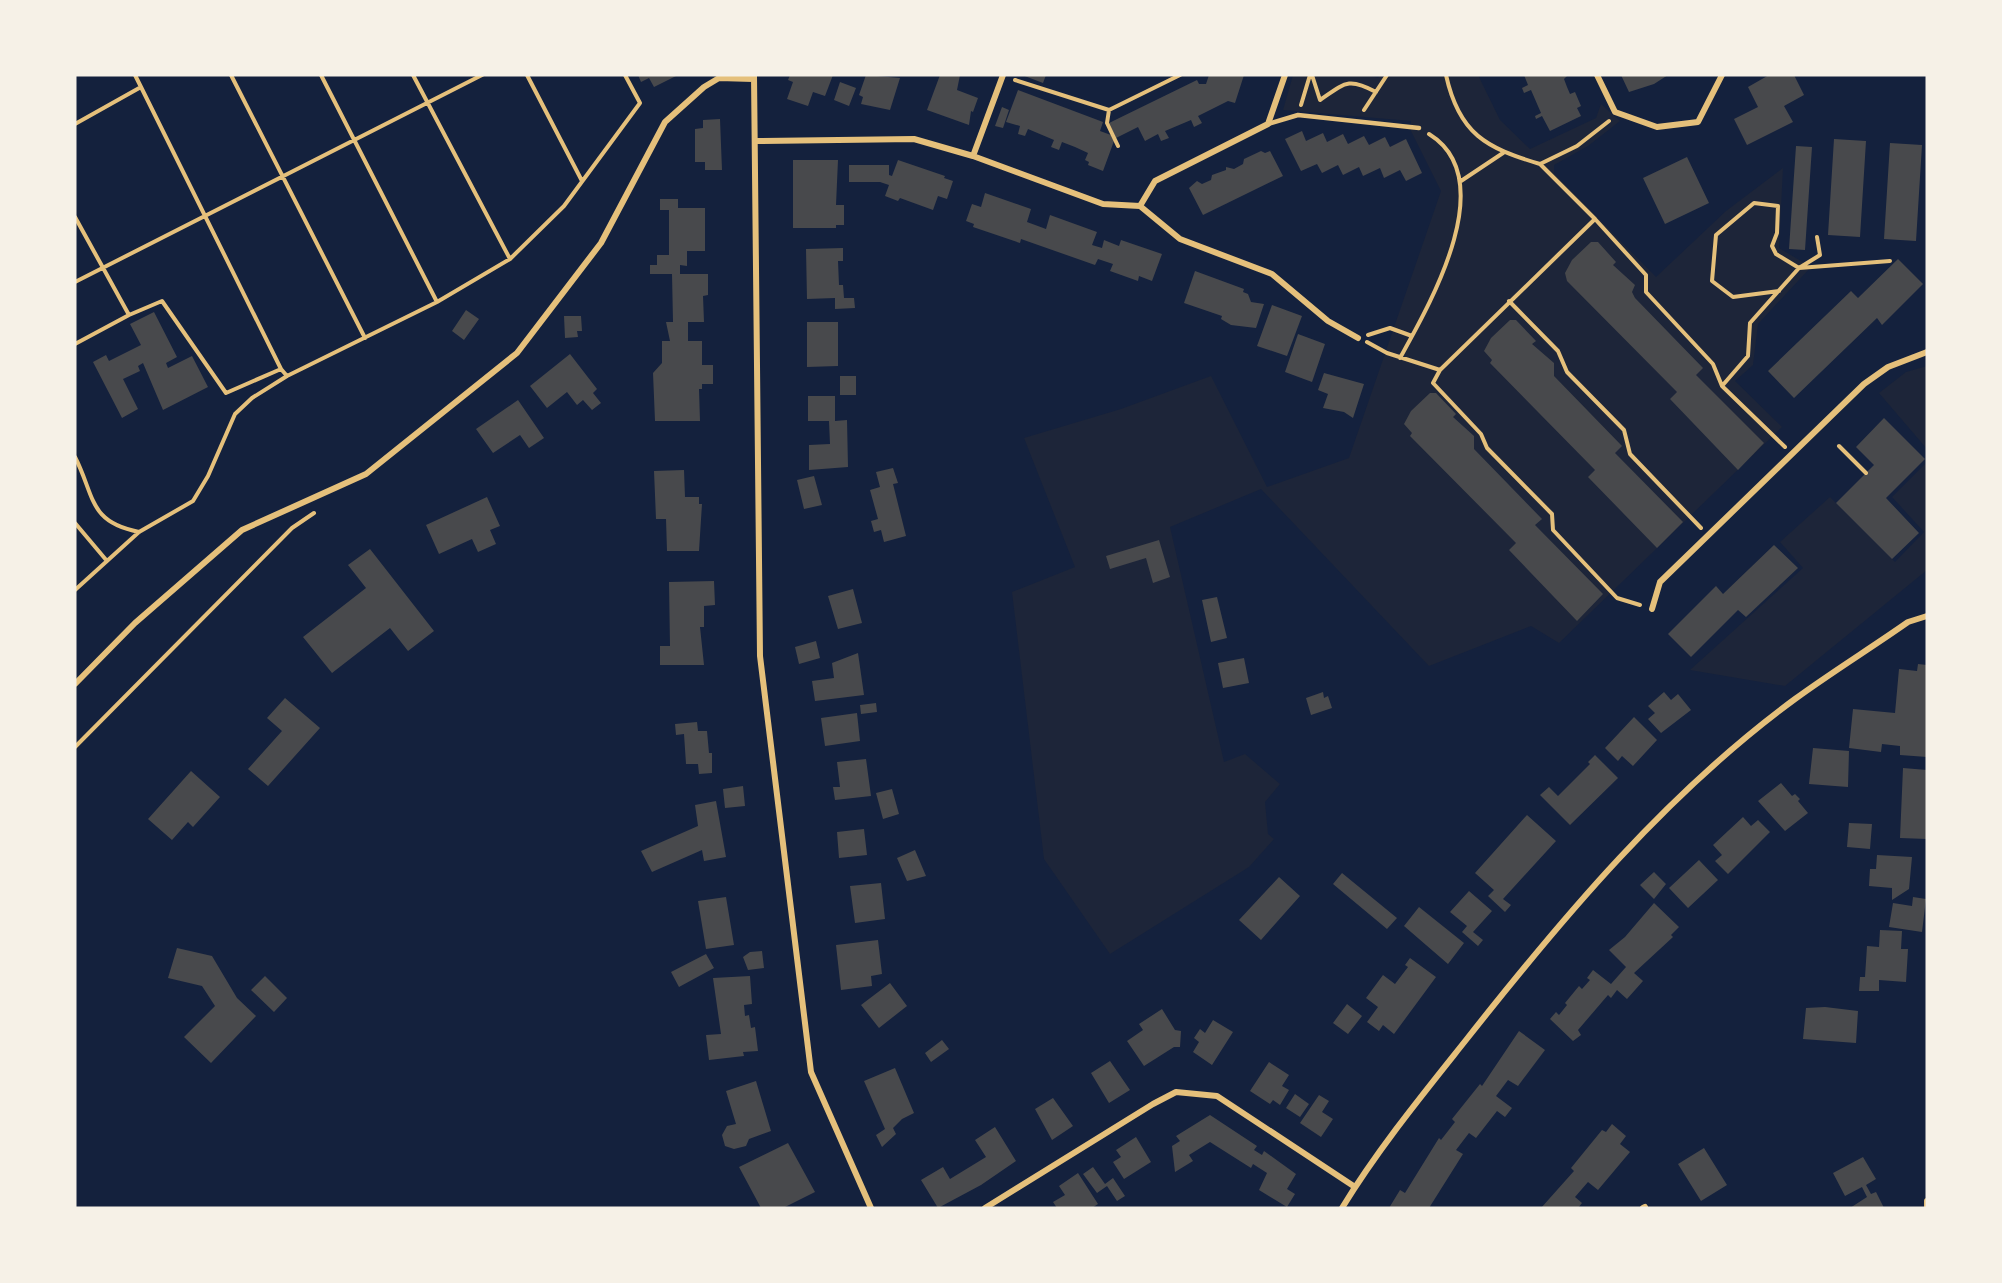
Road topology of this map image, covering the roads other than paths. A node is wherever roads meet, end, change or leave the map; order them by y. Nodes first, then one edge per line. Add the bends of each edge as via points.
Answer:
1 (1003, 75) edge
2 (1285, 75) edge
3 (1597, 75) edge
4 (1722, 75) edge
5 (753, 77) edge
6 (1268, 124) junction
7 (1419, 128) road end
8 (756, 141) junction
9 (974, 156) junction
10 (1140, 206) junction
11 (1358, 338) road end
12 (1927, 352) edge
13 (1652, 609) road end
14 (1927, 616) edge
15 (75, 684) edge
16 (1355, 1187) junction
17 (1927, 1201) edge
18 (871, 1208) edge
19 (985, 1208) edge
20 (1342, 1208) edge
21 (1927, 1208) edge

1 - 9 street
2 - 6 street
3 - 4 street via 1615,112 1657,127 1698,122
5 - 8 street
5 - 15 street via 719,78 665,122 601,243 517,353 366,474 242,530 135,623
6 - 7 lane via 1298,115
6 - 10 street via 1155,181
8 - 9 street via 914,138
8 - 18 street via 760,656 811,1072
9 - 10 street via 1103,204
10 - 11 street via 1180,239 1272,274 1328,321
12 - 13 street via 1888,367 1864,384 1660,582
14 - 16 street via 1908,622 1795,699 1652,825 1540,946
16 - 19 street via 1216,1096 1176,1092
16 - 20 street
17 - 21 street

